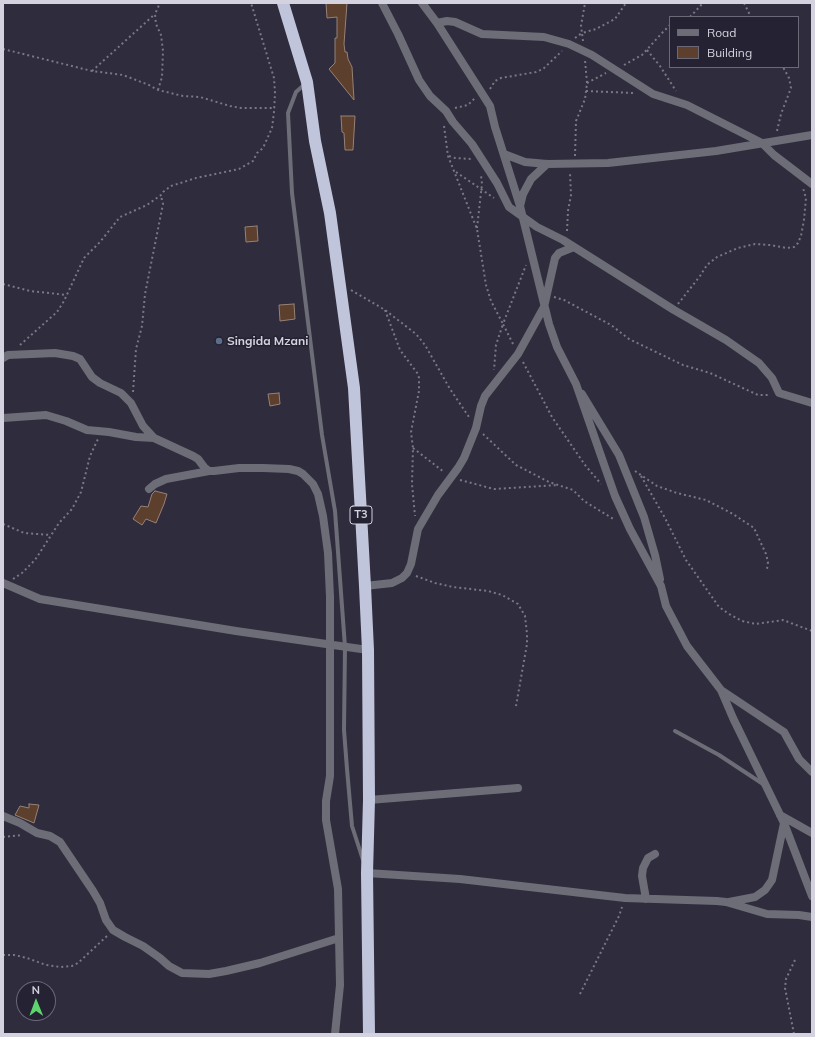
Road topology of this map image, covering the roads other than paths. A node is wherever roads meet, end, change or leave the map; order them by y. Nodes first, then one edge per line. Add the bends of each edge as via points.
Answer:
1 (283, 3) edge
2 (382, 3) edge
3 (422, 3) edge
4 (437, 23) junction
5 (307, 82) junction
6 (812, 135) edge
7 (762, 143) junction
8 (504, 154) junction
9 (547, 164) junction
10 (812, 184) edge
11 (520, 206) junction
12 (521, 215) junction
13 (574, 247) junction
14 (544, 307) junction
15 (5, 356) edge
16 (576, 384) junction
17 (812, 403) edge
18 (3, 418) edge
19 (154, 438) junction
20 (209, 471) junction
21 (149, 489) dead end
22 (5, 585) edge
23 (365, 586) junction
24 (661, 586) junction
25 (330, 645) junction
26 (346, 647) junction
27 (368, 650) junction
28 (721, 690) junction
29 (675, 731) dead end
30 (812, 772) edge
31 (767, 786) junction
32 (518, 788) dead end
33 (369, 800) junction
34 (780, 814) junction
35 (3, 816) edge
36 (784, 822) junction
37 (812, 833) edge
38 (655, 854) dead end
39 (367, 873) junction
40 (812, 896) edge
41 (646, 899) junction
42 (726, 902) junction
43 (812, 917) edge
44 (339, 938) junction
45 (335, 1034) edge
46 (369, 1034) edge

1 - 5 highway, T3
2 - 12 street via 418,80 472,144 508,207
3 - 4 street
4 - 7 street via 455,22 482,34 544,38 569,44 585,51 653,94 686,105
4 - 8 street via 490,106
5 - 23 highway, T3 via 315,141 330,213 354,388
5 - 26 lane via 296,92 288,113 292,193 322,435 335,511
6 - 7 street
7 - 9 street via 640,160
7 - 10 street
8 - 9 street via 525,162
8 - 11 street
9 - 11 street via 531,180
11 - 12 street
12 - 13 street via 537,227
12 - 14 street
13 - 14 street via 555,258
13 - 17 street via 759,363 772,378 779,393
14 - 16 street via 557,347
14 - 23 street via 518,354 485,396 464,458 418,529 407,573 392,583
15 - 19 street via 55,354 80,359 92,377 121,393 131,403 143,426
16 - 24 street via 615,496
16 - 24 street via 619,455 635,493 648,531
18 - 19 street via 46,415 87,430
19 - 20 street via 198,459
20 - 21 street via 166,479
20 - 25 street via 289,469 303,474 313,484 323,516 328,553
22 - 25 street via 40,599
23 - 27 highway, T3
24 - 28 street via 666,606 687,646
25 - 26 street
25 - 44 street via 330,776 326,820 338,889
26 - 27 street
26 - 39 lane via 344,730 352,826
27 - 33 highway, T3
28 - 30 street via 784,732 799,759
28 - 31 street
29 - 31 lane via 700,743
31 - 34 street
32 - 33 street
33 - 39 highway, T3
34 - 36 street
34 - 37 street
35 - 44 street via 37,833 56,838 93,891 113,930 143,946 182,973 209,974 260,963
36 - 40 street
36 - 42 street via 772,880 765,890 755,897
38 - 41 street via 648,858 643,868
39 - 41 street via 460,879
39 - 46 highway, T3
41 - 42 street
42 - 43 street via 767,914
44 - 45 street via 340,985

